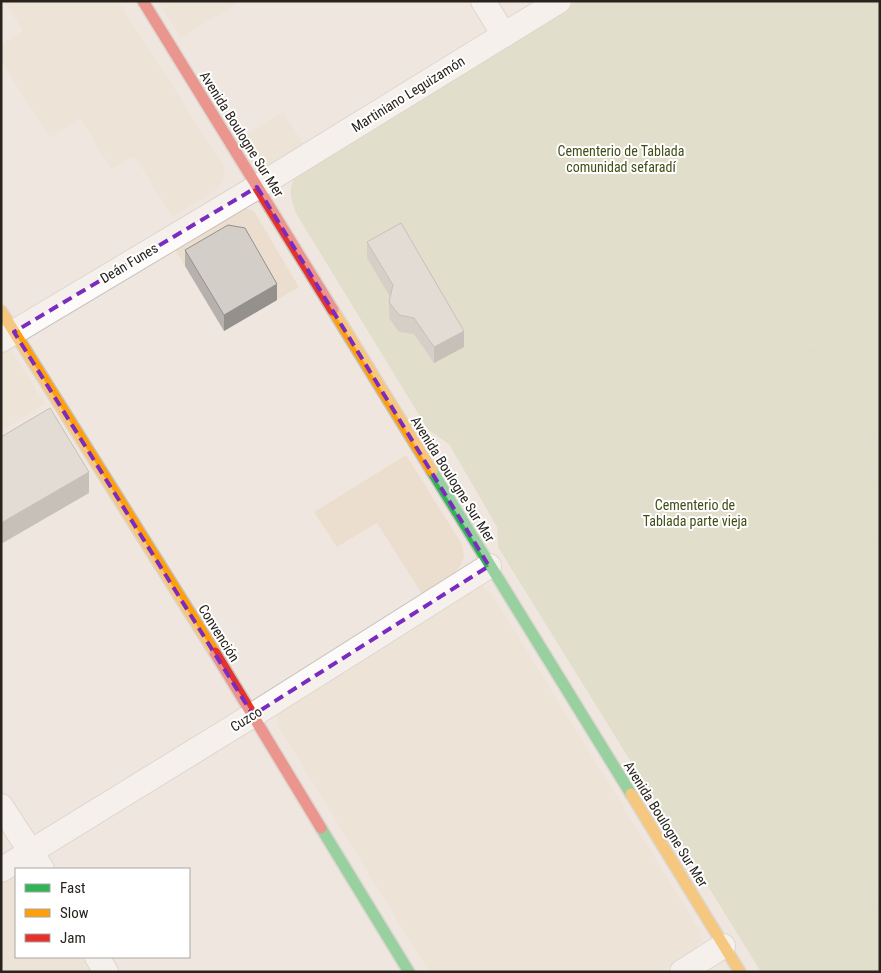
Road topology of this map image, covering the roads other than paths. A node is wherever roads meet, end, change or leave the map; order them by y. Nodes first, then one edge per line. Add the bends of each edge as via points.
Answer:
1 (143, 1) edge
2 (482, 1) edge
3 (559, 1) edge
4 (504, 35) junction
5 (257, 187) junction
6 (1, 311) edge
7 (8, 336) edge
8 (489, 566) junction
9 (253, 715) junction
10 (1, 806) edge
11 (37, 861) edge
12 (1, 870) edge
13 (723, 946) junction
14 (98, 958) edge
15 (106, 972) edge
16 (409, 972) edge
17 (682, 972) edge
18 (740, 972) edge

1 - 5 main road, Avenida Boulogne Sur Mer
2 - 4 street
3 - 4 street, Martiniano Leguizamón
4 - 5 street, Martiniano Leguizamón
5 - 7 street, Deán Funes
5 - 8 main road, Avenida Boulogne Sur Mer
6 - 7 main road, Convención
7 - 9 main road, Convención
8 - 9 street, Cuzco
8 - 13 main road, Avenida Boulogne Sur Mer
9 - 11 street, Cuzco
9 - 16 main road, Convención
10 - 11 street
11 - 12 street, Cuzco
13 - 17 street
13 - 18 main road, Avenida Boulogne Sur Mer
14 - 15 street

